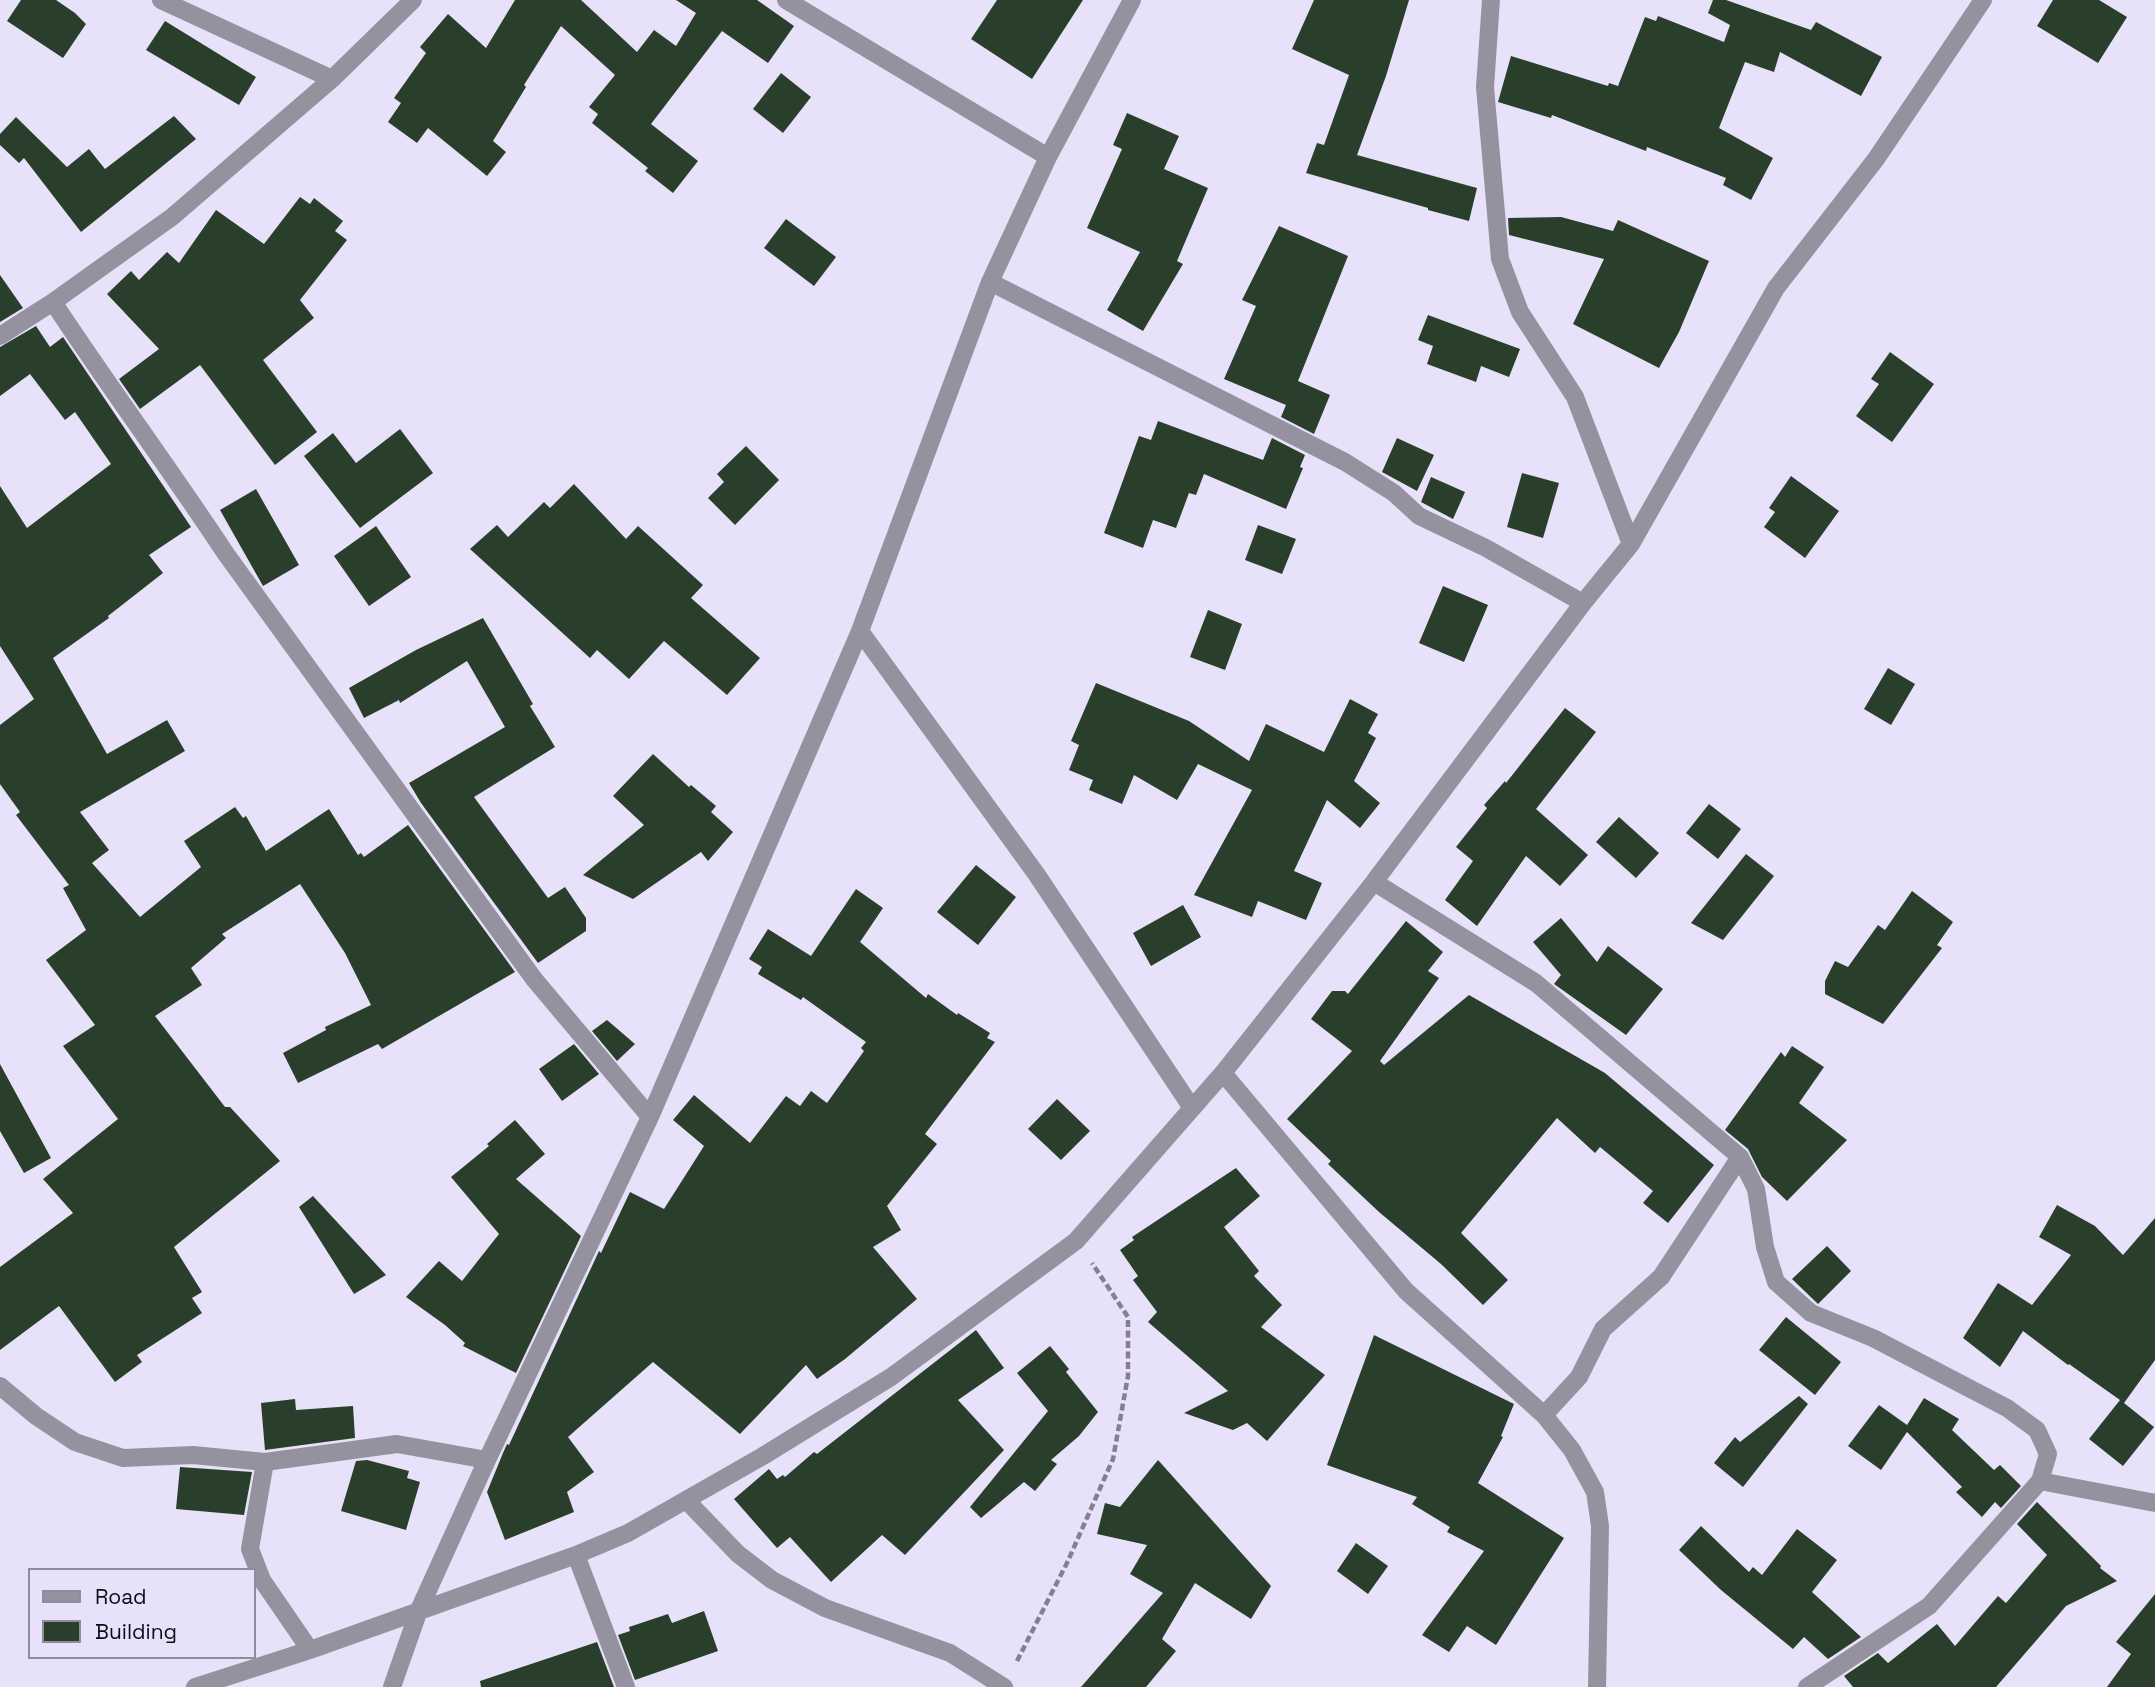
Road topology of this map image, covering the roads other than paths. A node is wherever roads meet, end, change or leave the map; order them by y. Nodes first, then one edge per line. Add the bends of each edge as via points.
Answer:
1 (161, 0) edge
2 (413, 0) edge
3 (786, 0) edge
4 (1132, 0) edge
5 (1491, 0) edge
6 (1983, 0) edge
7 (332, 79) junction
8 (1048, 157) junction
9 (990, 282) junction
10 (53, 302) junction
11 (0, 336) edge
12 (1631, 544) junction
13 (1583, 603) junction
14 (860, 631) junction
15 (1374, 882) junction
16 (1223, 1073) junction
17 (1192, 1108) junction
18 (650, 1117) junction
19 (1740, 1157) junction
20 (0, 1386) edge
21 (1544, 1415) junction
22 (487, 1460) junction
23 (265, 1462) junction
24 (2040, 1481) junction
25 (687, 1501) junction
26 (2155, 1503) edge
27 (576, 1555) junction
28 (419, 1610) junction
29 (310, 1650) junction
30 (195, 1687) edge
31 (392, 1687) edge
32 (626, 1687) edge
33 (1004, 1687) edge
34 (1597, 1687) edge
35 (1807, 1687) edge

1 - 7 street
2 - 7 street
3 - 8 street
4 - 8 street
5 - 12 street via 1485,87 1500,258 1520,312 1575,397
6 - 12 street via 1876,159 1776,288
7 - 10 street via 172,217
8 - 9 street
9 - 13 street via 1345,462 1394,493 1419,516
9 - 14 street
10 - 11 street
10 - 18 street via 226,554 534,979
12 - 13 street
13 - 15 street
14 - 17 street via 1037,875
14 - 18 street
15 - 16 street
15 - 19 street via 1536,983
16 - 17 street
16 - 21 street via 1406,1291
17 - 25 street via 1076,1241 891,1377
18 - 22 street
19 - 21 street via 1661,1277 1603,1329 1579,1377
19 - 24 street via 1756,1189 1776,1282 1811,1313 1873,1338 2007,1408 2037,1430 2048,1454
20 - 23 street via 75,1442 124,1458 193,1455
21 - 34 street via 1595,1492 1600,1526
22 - 23 street via 397,1444
22 - 28 street
23 - 29 street via 250,1549 262,1580
24 - 26 street
24 - 35 street via 1928,1606
25 - 27 street
25 - 33 street via 738,1554 772,1580 825,1608 950,1653
27 - 28 street
27 - 32 street
28 - 29 street
28 - 31 street
29 - 30 street

